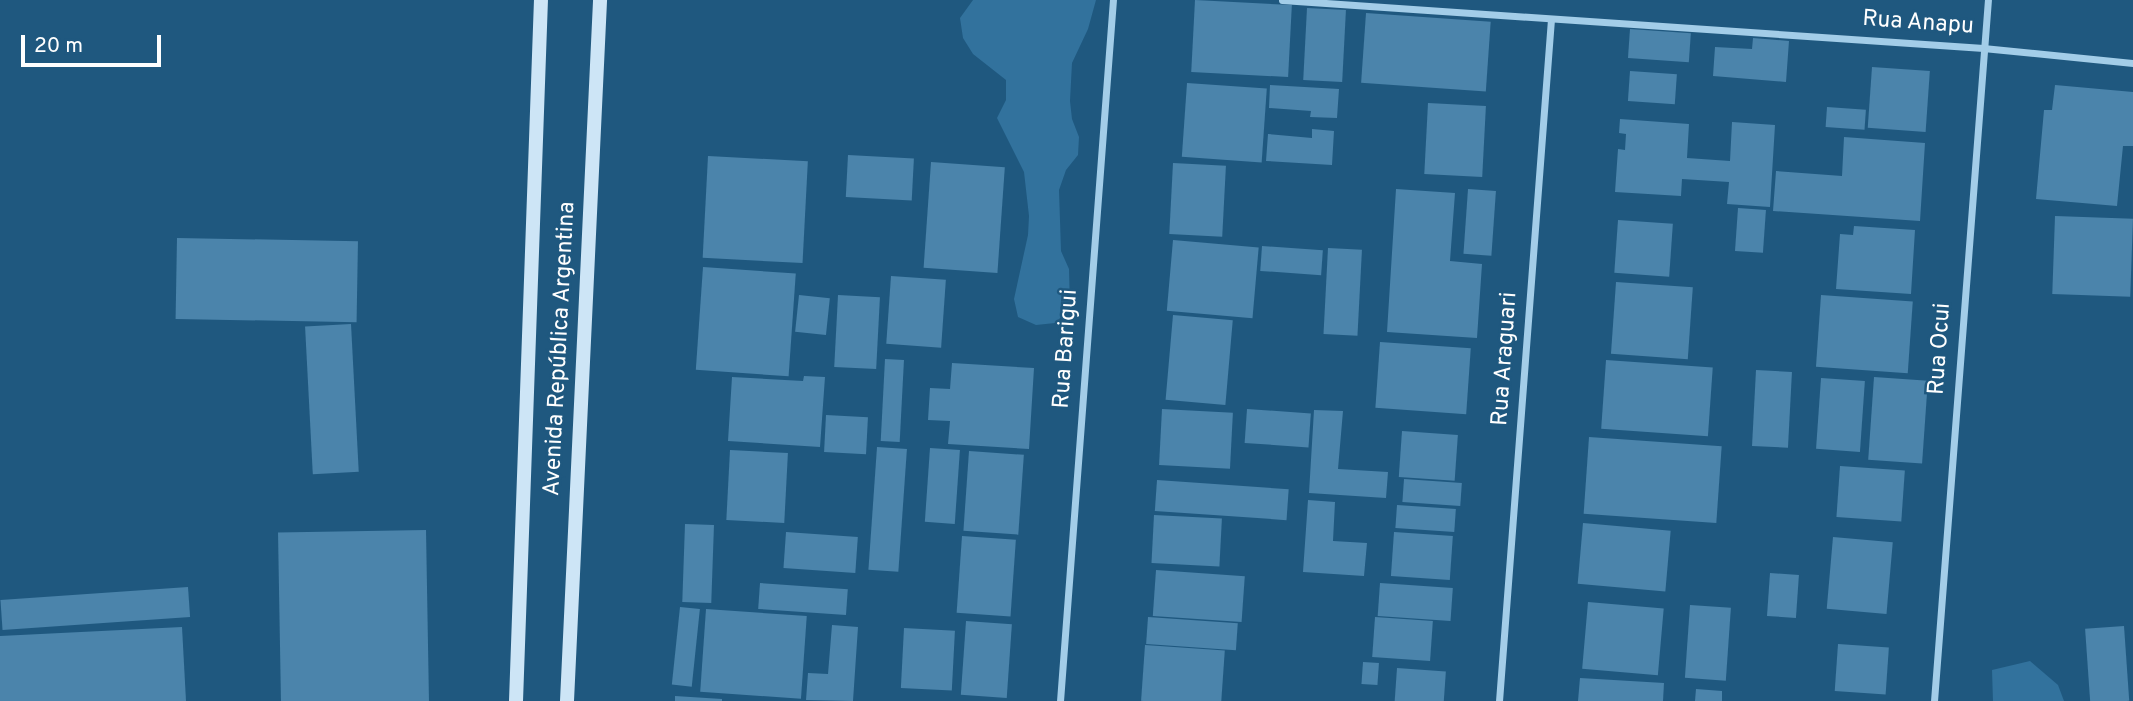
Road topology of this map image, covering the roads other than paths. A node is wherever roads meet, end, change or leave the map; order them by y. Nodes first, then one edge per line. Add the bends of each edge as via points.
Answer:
1 (541, 0) edge
2 (600, 0) edge
3 (1113, 0) edge
4 (1282, 0) edge
5 (1988, 0) edge
6 (1551, 19) junction
7 (1983, 48) junction
8 (2133, 63) edge
9 (516, 701) edge
10 (567, 701) edge
11 (1060, 701) edge
12 (1499, 701) edge
13 (1934, 701) edge

1 - 9 main road, Avenida República Argentina
2 - 10 main road, Avenida República Argentina
3 - 11 street, Rua Barigui
4 - 6 street, Rua Anapu
5 - 7 street, Rua Ocui
6 - 7 street, Rua Anapu
6 - 12 street, Rua Araguari
7 - 8 street, Rua Anapu
7 - 13 street, Rua Ocui

